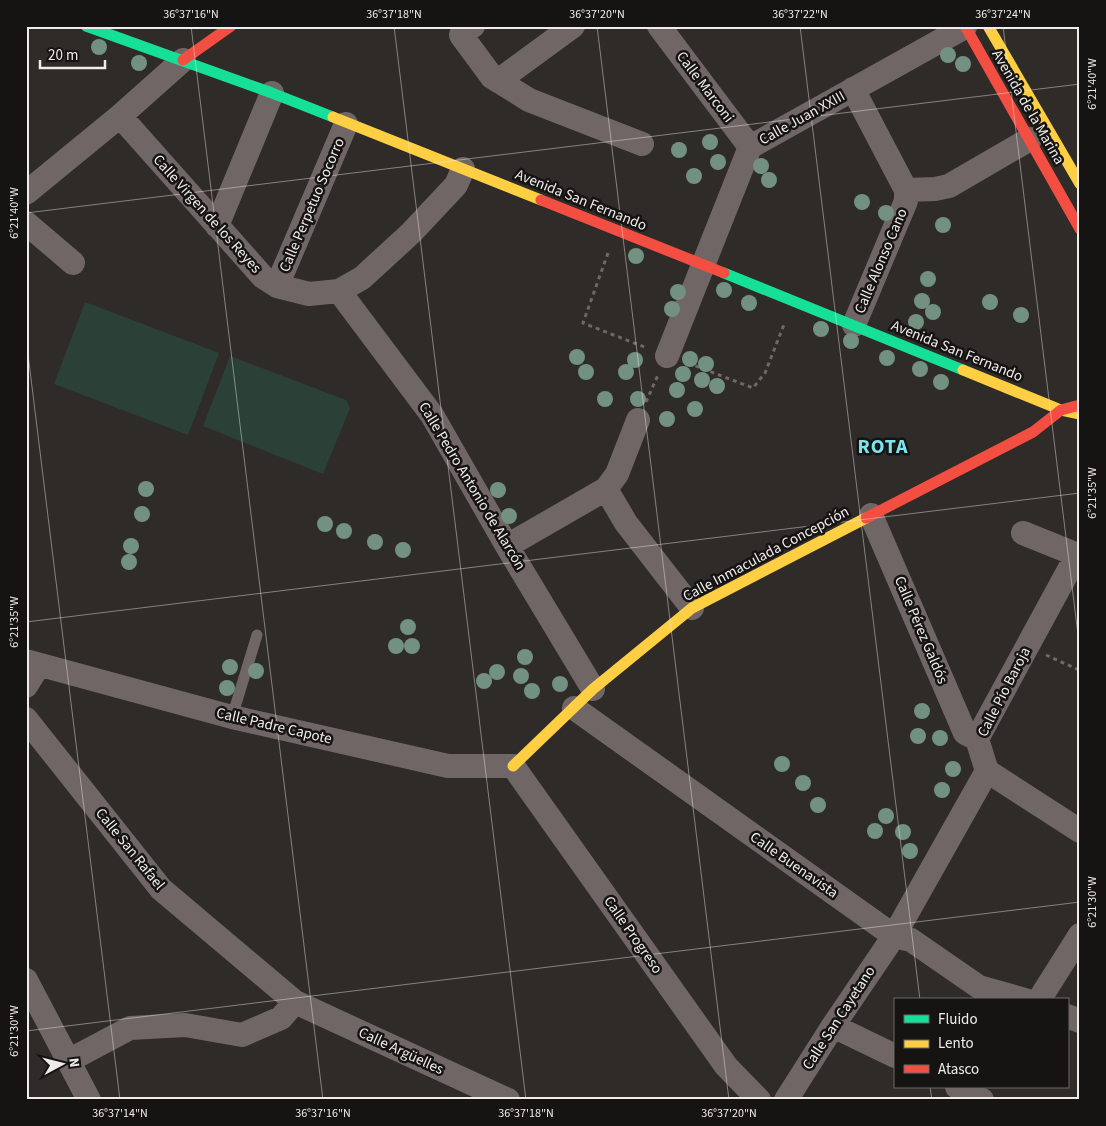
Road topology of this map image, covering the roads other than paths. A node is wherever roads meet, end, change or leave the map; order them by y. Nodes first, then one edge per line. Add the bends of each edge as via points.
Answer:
1 (86, 26) edge
2 (231, 26) edge
3 (473, 26) edge
4 (573, 26) edge
5 (659, 26) edge
6 (988, 26) edge
7 (965, 27) edge
8 (183, 60) junction
9 (503, 84) junction
10 (853, 89) junction
11 (272, 93) junction
12 (120, 116) junction
13 (346, 124) junction
14 (1030, 139) junction
15 (642, 144) dead end
16 (750, 147) junction
17 (463, 169) junction
18 (1080, 184) edge
19 (906, 190) junction
20 (26, 193) edge
21 (26, 223) edge
22 (217, 226) junction
23 (1080, 229) edge
24 (73, 263) dead end
25 (704, 265) junction
26 (277, 286) junction
27 (339, 292) junction
28 (854, 325) junction
29 (667, 356) road end
30 (1080, 405) edge
31 (1061, 410) junction
32 (1080, 414) edge
33 (638, 420) road end
34 (606, 489) junction
35 (871, 515) junction
36 (1023, 533) dead end
37 (507, 546) junction
38 (1078, 556) edge
39 (692, 608) junction
40 (257, 635) dead end
41 (32, 663) edge
42 (26, 686) edge
43 (594, 689) junction
44 (574, 708) junction
45 (232, 717) junction
46 (26, 719) edge
47 (977, 739) junction
48 (513, 766) junction
49 (987, 771) junction
50 (1080, 832) edge
51 (1080, 935) edge
52 (894, 936) junction
53 (26, 980) edge
54 (1018, 998) edge
55 (1040, 998) edge
56 (295, 1002) junction
57 (1068, 1016) edge
58 (1080, 1021) edge
59 (832, 1026) junction
60 (894, 1056) edge
61 (68, 1061) junction
62 (959, 1088) edge
63 (90, 1100) edge
64 (508, 1100) edge
65 (759, 1100) edge
66 (786, 1100) edge
67 (982, 1100) edge

1 - 8 street, Avenida San Fernando
2 - 8 street
3 - 9 street via 461,35 492,77
4 - 9 street
5 - 16 street, Calle Marconi
6 - 18 street, Avenida de la Marina
7 - 10 street, Calle Juan XXIII
7 - 14 street, Avenida de la Marina
8 - 11 street, Avenida San Fernando
8 - 12 street
9 - 15 street via 529,100
10 - 16 street, Calle Juan XXIII
10 - 19 street, Calle Alonso Cano
11 - 13 street, Avenida San Fernando
11 - 22 street
12 - 20 street
12 - 22 street, Calle Virgen de los Reyes
13 - 17 street, Avenida San Fernando
13 - 26 street, Calle Perpetuo Socorro
14 - 19 street via 949,186
14 - 23 street, Avenida de la Marina
16 - 25 street, Calle Juan XXIII
17 - 25 street, Avenida San Fernando
17 - 27 street, Calle Virgen de los Reyes via 456,184 412,233 362,278
19 - 28 street, Calle Alonso Cano via 906,201
21 - 24 street
22 - 26 street, Calle Virgen de los Reyes via 263,277
25 - 28 street, Avenida San Fernando
25 - 29 street, Calle Juan XXIII
26 - 27 street, Calle Virgen de los Reyes via 309,294
27 - 37 street, Calle Pedro Antonio de Alarcón via 432,415
28 - 31 street, Avenida San Fernando
30 - 31 street
31 - 32 street, Avenida San Fernando
31 - 35 street, Calle Inmaculada Concepción via 1033,432
33 - 34 street via 617,474
34 - 37 street
34 - 39 street via 626,523
35 - 39 street, Calle Inmaculada Concepción
35 - 47 street, Calle Pérez Galdós via 966,733
36 - 38 street
37 - 43 street, Calle Pedro Antonio de Alarcón
38 - 47 street, Calle Pío Baroja
39 - 43 street, Calle Inmaculada Concepción
40 - 45 lane
41 - 42 street, Calle Padre Capote
41 - 45 street, Calle Padre Capote
43 - 44 street, Calle Inmaculada Concepción
44 - 48 street, Calle Inmaculada Concepción
44 - 52 street, Calle Buenavista
45 - 48 street, Calle Padre Capote via 448,766
46 - 56 street, Calle San Rafael via 161,889
47 - 49 street, Calle Pío Baroja
48 - 65 street, Calle Progreso via 726,1066
49 - 50 street
49 - 52 street
51 - 55 street
52 - 54 street, Calle Buenavista via 911,940 980,987
52 - 59 street, Calle San Cayetano
53 - 61 street
56 - 61 street via 280,1018 242,1035 185,1025 130,1028
56 - 64 street, Calle Argüelles
57 - 58 street
59 - 60 street
59 - 66 street, Calle San Cayetano
61 - 63 street
62 - 67 street

